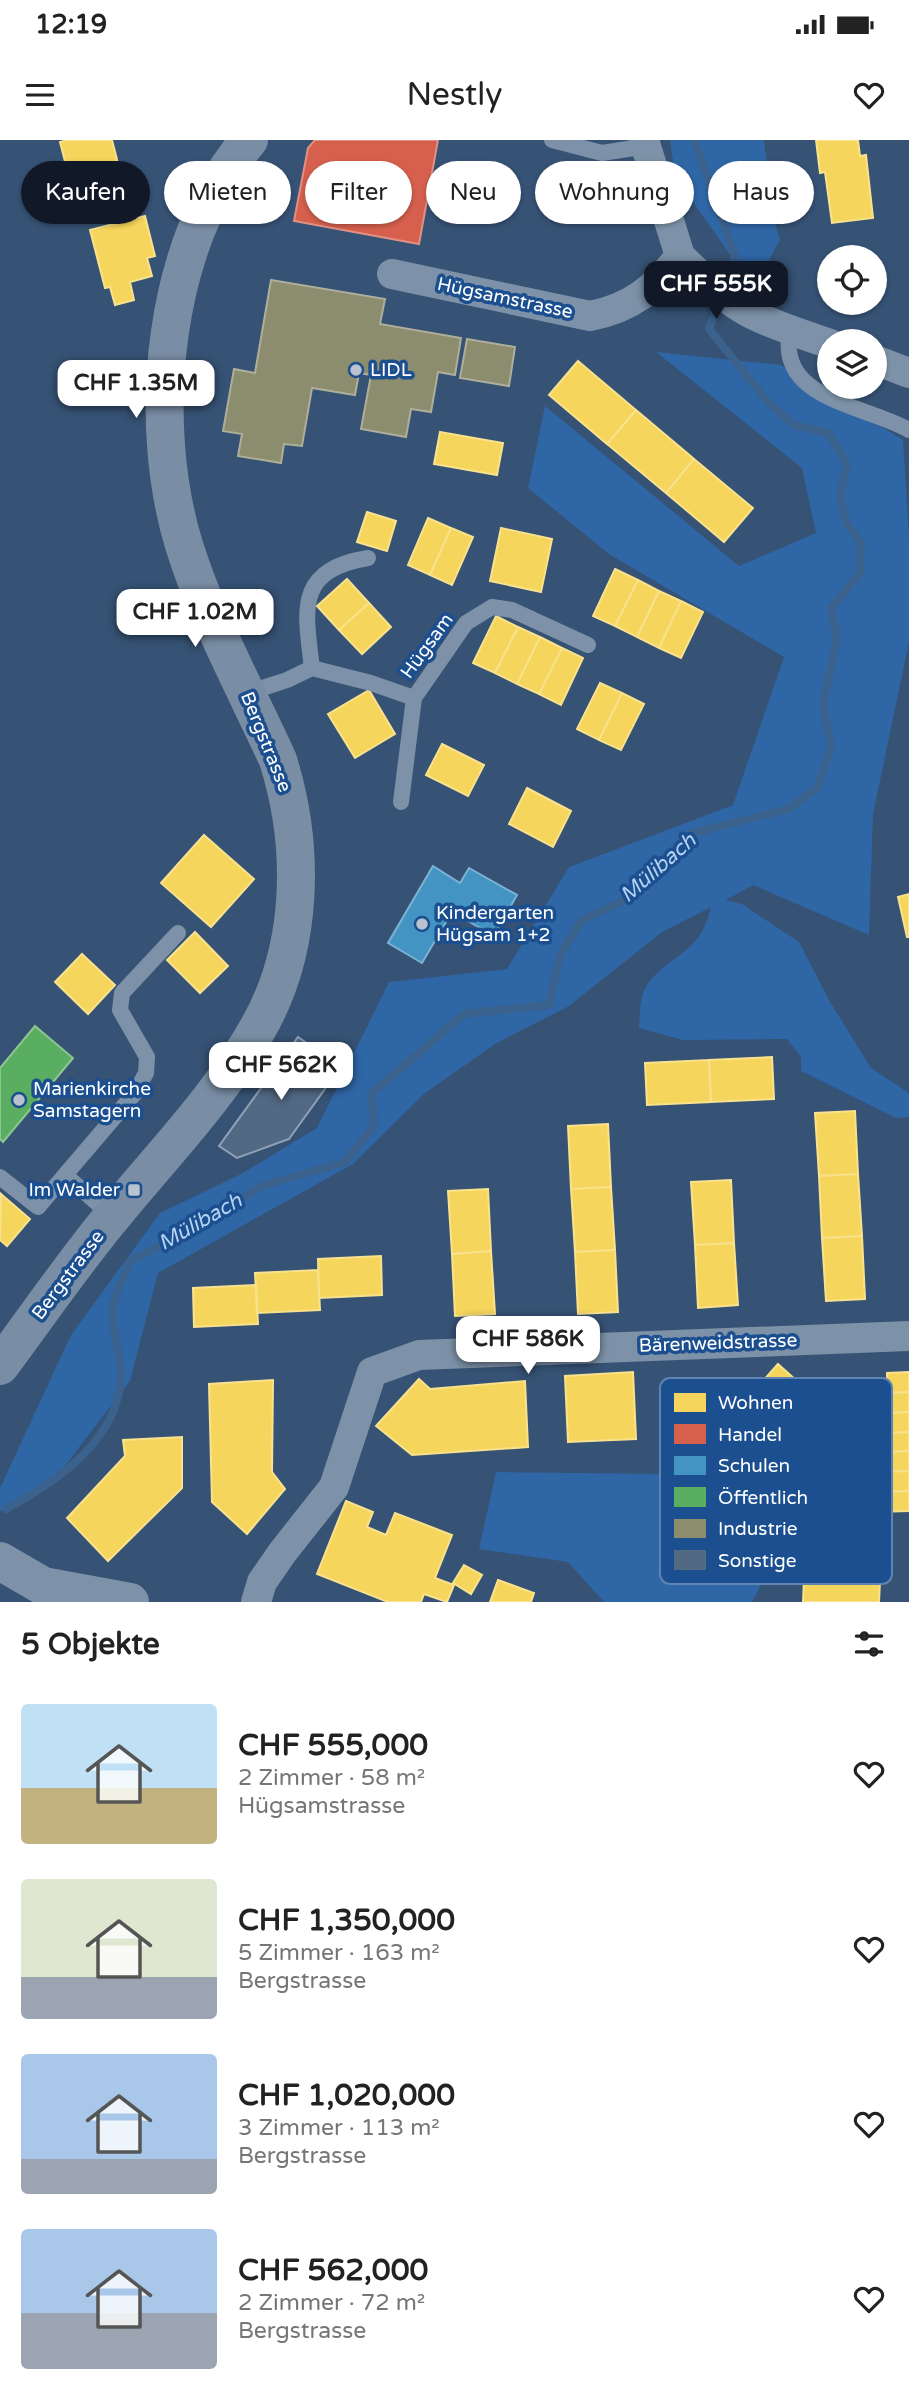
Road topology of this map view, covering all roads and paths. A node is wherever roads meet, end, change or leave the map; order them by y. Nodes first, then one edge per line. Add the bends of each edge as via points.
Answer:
1 (552, 140) edge
2 (242, 142) edge
3 (645, 143) edge
4 (680, 256) junction
5 (392, 274) dead end
6 (789, 331) junction
7 (817, 340) edge
8 (887, 365) edge
9 (909, 373) edge
10 (909, 430) edge
11 (368, 558) dead end
12 (588, 645) dead end
13 (312, 668) junction
14 (247, 694) junction
15 (414, 698) junction
16 (401, 802) dead end
17 (178, 933) dead end
18 (65, 1175) junction
19 (0, 1177) edge
20 (112, 1216) junction
21 (909, 1336) edge
22 (0, 1366) edge
23 (6, 1565) edge
24 (130, 1602) edge
25 (256, 1602) edge

1 - 3 lane via 602,153
2 - 14 main road, Bergstrasse via 193,239 172,322 165,401 173,505 185,547
3 - 4 street
4 - 5 street, Hügsamstrasse via 636,301 590,316
4 - 6 street via 746,311
6 - 7 street
6 - 10 lane via 787,346 795,371 813,391
8 - 9 street
11 - 13 lane via 347,561 317,580 307,599
12 - 15 lane, Hügsam via 512,610 492,607 466,623
13 - 14 lane
13 - 15 lane, Hügsam
14 - 20 main road, Bergstrasse via 278,760 292,816 297,866 288,945 260,1026 238,1061
15 - 16 lane, Hügsam
17 - 18 lane via 122,992 120,1010 147,1058 146,1073 135,1093
18 - 19 lane via 38,1206
18 - 20 lane
20 - 22 main road, Bergstrasse
21 - 25 street, Bärenweidstrasse via 419,1355 372,1371 334,1487 262,1582
23 - 24 street via 43,1586

